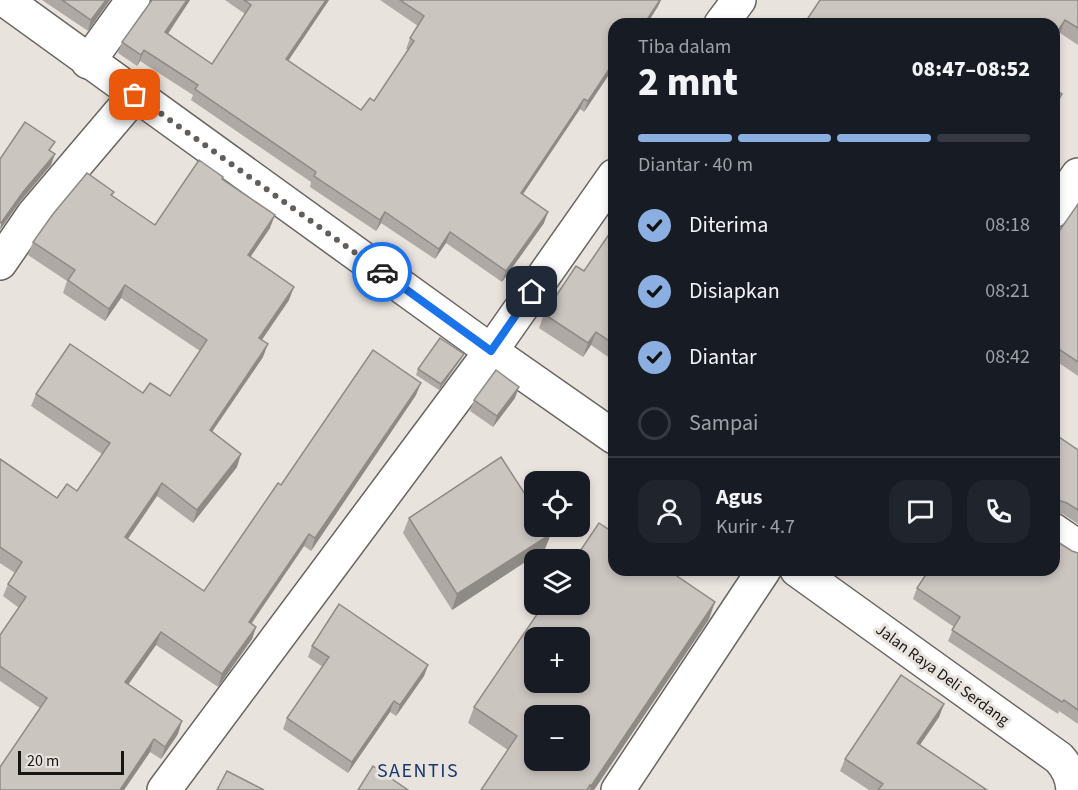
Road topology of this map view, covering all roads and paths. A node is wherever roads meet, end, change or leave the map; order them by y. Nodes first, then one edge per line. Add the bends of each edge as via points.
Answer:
1 (133, 0) edge
2 (739, 0) edge
3 (21, 5) edge
4 (726, 18) edge
5 (88, 62) junction
6 (135, 95) junction
7 (1078, 175) edge
8 (608, 185) edge
9 (1060, 201) edge
10 (0, 262) edge
11 (491, 351) junction
12 (608, 432) edge
13 (1060, 535) edge
14 (1078, 547) edge
15 (760, 576) edge
16 (804, 576) edge
17 (164, 790) edge
18 (618, 790) edge
19 (1073, 790) edge

1 - 5 street
2 - 4 street
3 - 5 street
5 - 6 street
6 - 10 street via 33,215
6 - 11 street
7 - 9 street
8 - 11 street
11 - 12 street
11 - 17 street
13 - 14 street
15 - 18 street
16 - 19 street, Jalan Raya Deli Serdang via 1059,758 1072,779

